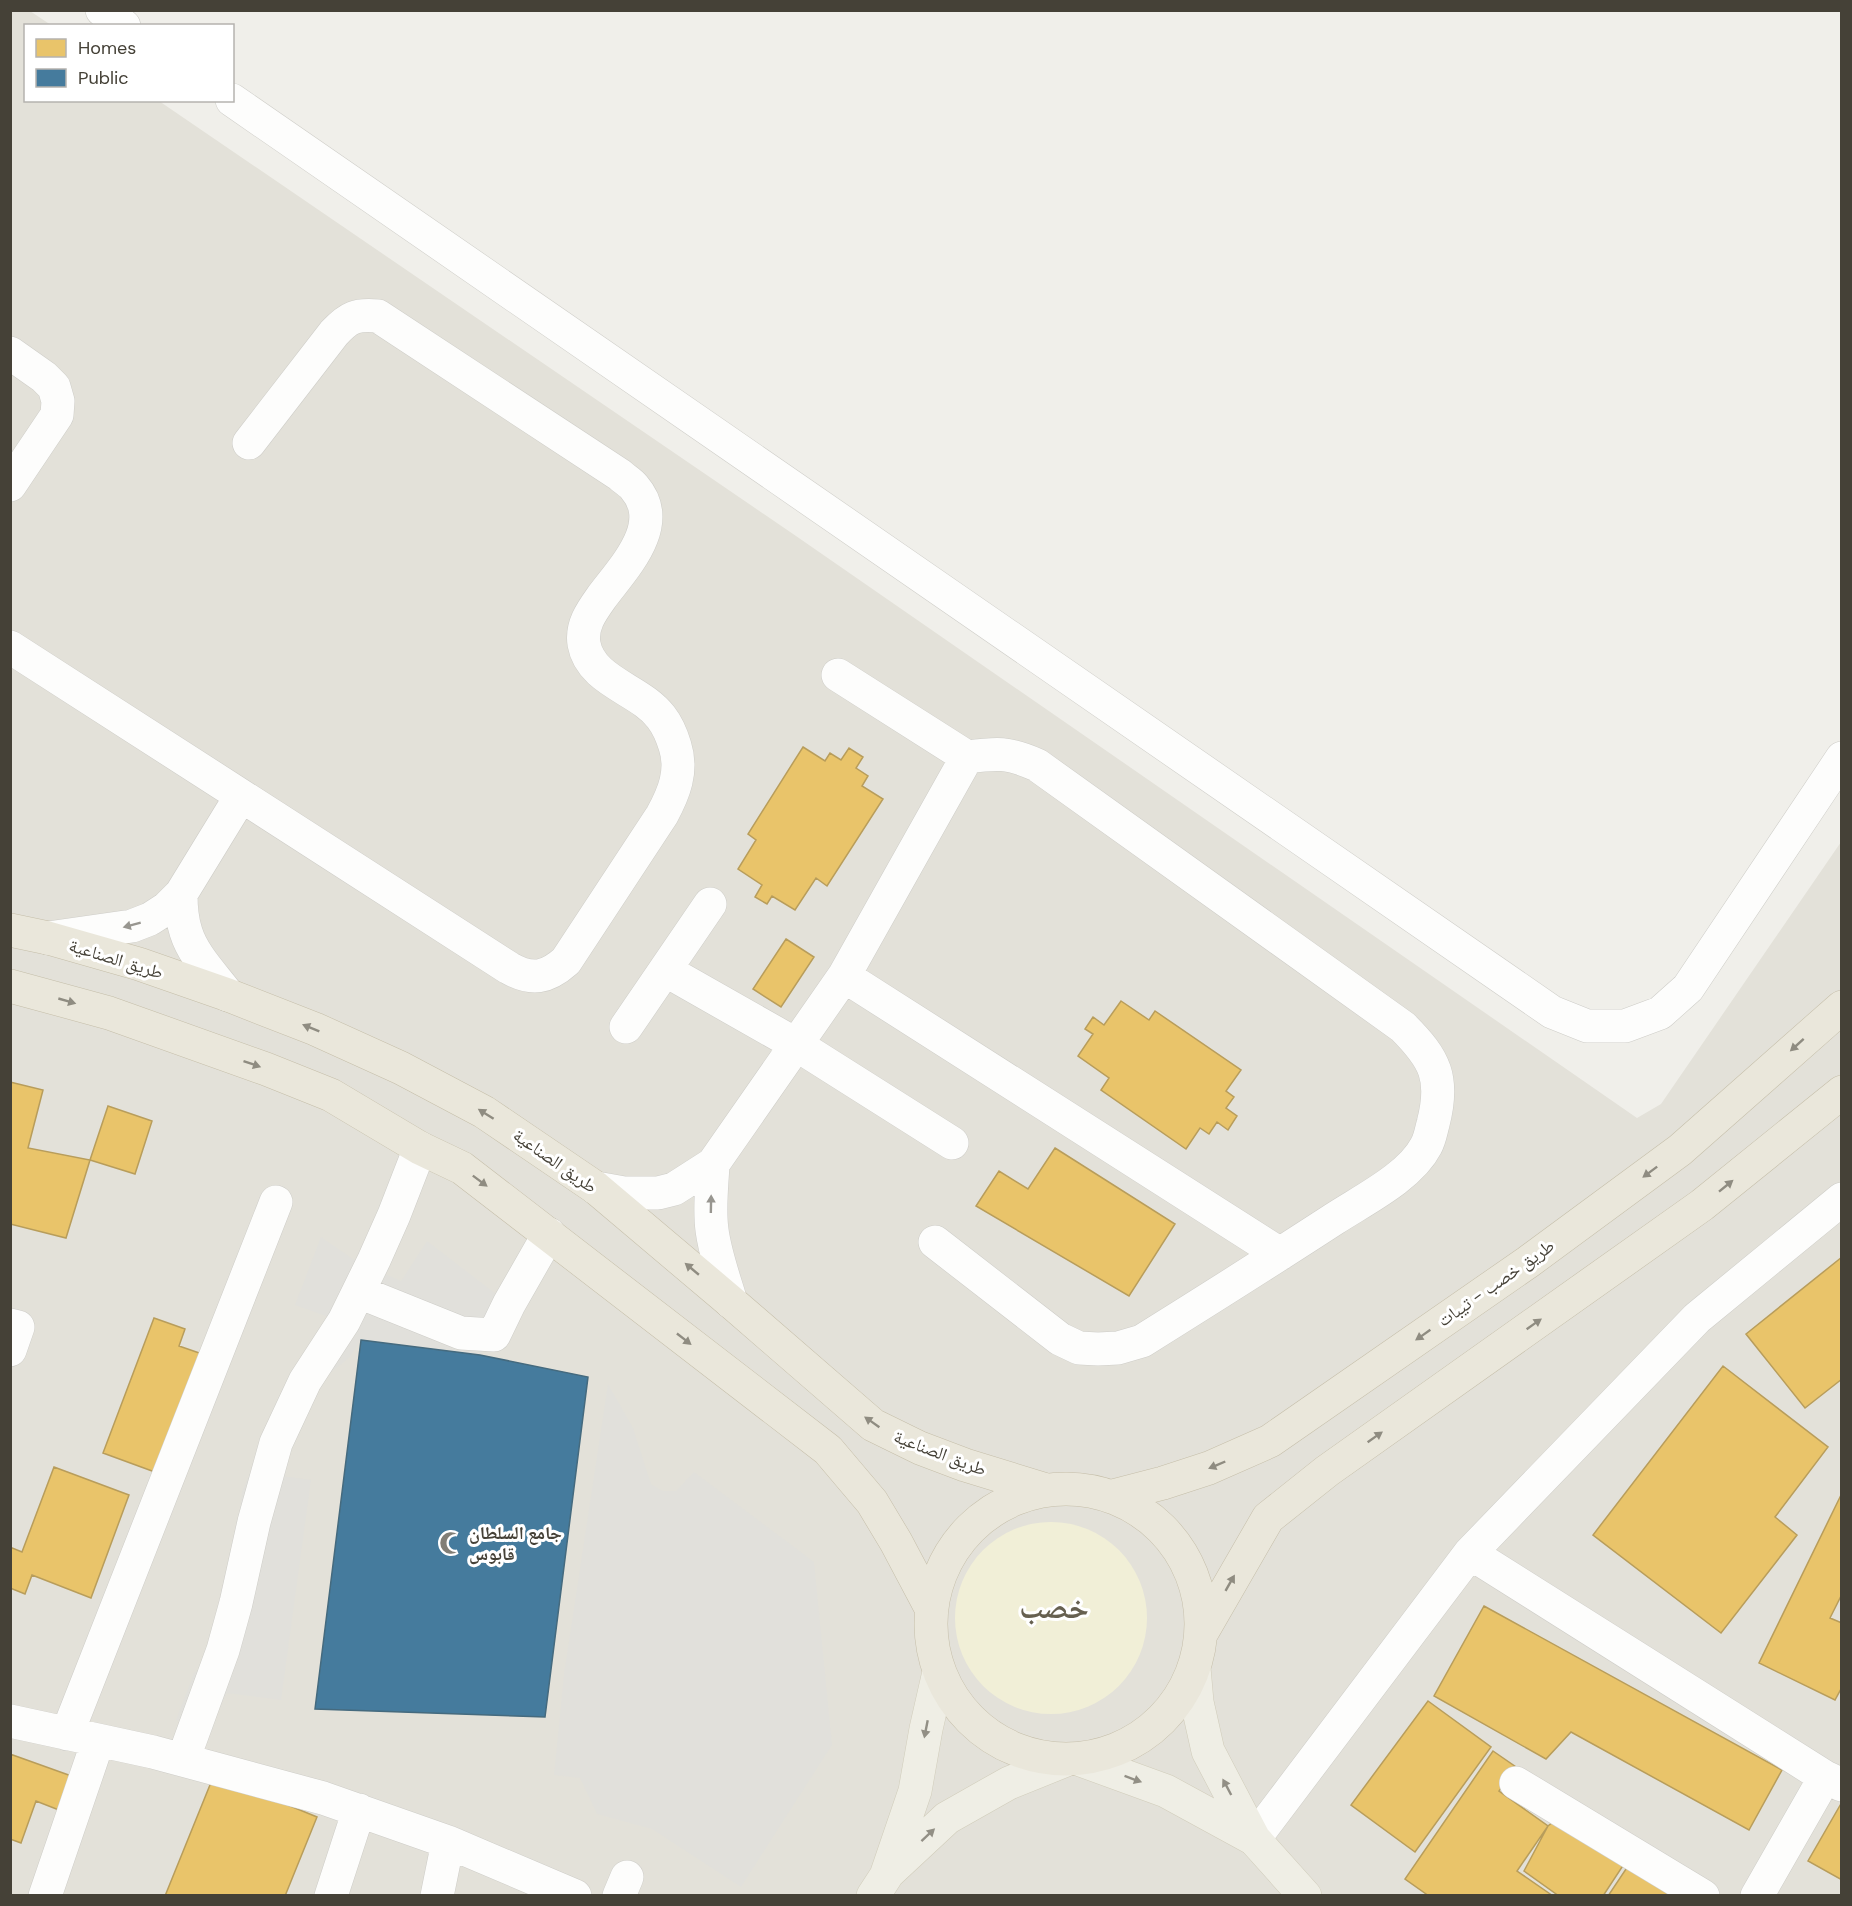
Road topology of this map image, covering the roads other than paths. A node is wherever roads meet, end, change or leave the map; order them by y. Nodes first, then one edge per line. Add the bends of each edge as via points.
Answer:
1 (102, 10) edge
2 (121, 24) edge
3 (234, 101) edge
4 (10, 353) edge
5 (249, 443) dead end
6 (10, 485) edge
7 (10, 647) edge
8 (838, 675) dead end
9 (967, 757) junction
10 (1842, 758) edge
11 (242, 796) junction
12 (181, 894) junction
13 (710, 904) dead end
14 (10, 930) edge
15 (48, 938) junction
16 (665, 970) junction
17 (844, 976) junction
18 (10, 986) edge
19 (228, 995) junction
20 (1842, 1007) edge
21 (626, 1027) dead end
22 (797, 1045) junction
23 (1842, 1092) edge
24 (951, 1143) dead end
25 (420, 1148) junction
26 (713, 1164) junction
27 (596, 1188) junction
28 (1842, 1199) edge
29 (276, 1202) dead end
30 (549, 1234) junction
31 (935, 1242) dead end
32 (1280, 1254) junction
33 (359, 1292) junction
34 (731, 1302) junction
35 (10, 1325) edge
36 (10, 1350) edge
37 (1043, 1489) junction
38 (1113, 1496) junction
39 (1470, 1553) junction
40 (931, 1608) junction
41 (1201, 1634) junction
42 (1194, 1668) junction
43 (939, 1672) junction
44 (10, 1721) edge
45 (82, 1737) junction
46 (183, 1760) junction
47 (1072, 1760) junction
48 (1833, 1781) edge
49 (1516, 1783) dead end
50 (359, 1810) junction
51 (1254, 1839) junction
52 (448, 1842) junction
53 (879, 1886) edge
54 (45, 1896) edge
55 (331, 1896) edge
56 (438, 1896) edge
57 (575, 1896) edge
58 (1305, 1896) edge
59 (1703, 1896) edge
60 (1757, 1896) edge

1 - 2 street
3 - 10 street via 1561,1016 1587,1026 1625,1026 1660,1013 1688,988
4 - 6 street via 44,377 54,387 58,401 57,415
5 - 11 street via 345,321 361,315 378,316 620,475 644,504 646,523 641,542 586,621 584,643 592,663 661,716 678,754 678,776 662,815 566,961 551,972 533,977 509,968
7 - 11 street
8 - 9 street
9 - 17 street
9 - 32 street via 996,753 1017,756 1037,765 1360,994 1424,1047 1437,1072 1438,1093 1427,1145 1394,1180
11 - 12 street
12 -> 15 street via 158,914 132,926
12 - 19 street via 186,933
13 - 16 street
14 - 15 highway, طريق الصناعية
15 - 19 highway, طريق الصناعية
16 - 21 street
16 - 22 street
17 - 22 street
17 - 32 street
18 -> 25 highway via 109,1013 266,1069 331,1095
27 -> 19 highway, طريق الصناعية via 474,1106 326,1034
20 -> 38 highway, طريق خصب - تيبات via 1680,1150 1528,1262 1270,1441 1209,1468
22 - 24 street
22 - 26 street
41 -> 23 highway via 1268,1518 1327,1471 1702,1205
25 -> 30 highway via 462,1168
25 - 33 street
26 - 27 street via 674,1189 658,1193
34 -> 26 street via 712,1230
34 -> 27 highway, طريق الصناعية
28 - 39 street via 1697,1318
29 - 45 street
30 - 33 street via 494,1335 461,1333
30 -> 40 highway via 828,1450 872,1502
31 - 32 street via 1060,1339 1079,1348 1098,1349 1142,1341
33 - 46 street via 305,1381 276,1443 223,1650
37 -> 34 highway, طريق الصناعية via 929,1452 873,1425
35 - 36 street via 18,1327
37 - 38 highway via 1078,1488
37 - 40 highway via 1010,1500 972,1526 956,1543 940,1574
38 - 41 highway via 1162,1527 1181,1550 1196,1586
39 - 48 street
39 - 51 street
40 - 43 highway via 931,1640
41 - 42 highway
42 - 47 highway via 1161,1721 1137,1740 1109,1753
51 -> 42 main road via 1208,1751
43 - 47 highway via 954,1700 976,1725 1002,1744 1033,1756
43 -> 53 main road via 915,1791
44 - 45 street
45 - 46 street
45 - 54 street
46 - 50 street
47 -> 51 main road via 1166,1791
53 -> 47 main road via 947,1818 1009,1783
48 - 60 street
49 - 59 street
50 - 52 street
50 - 55 street
51 - 58 main road
52 - 56 street
52 - 57 street

